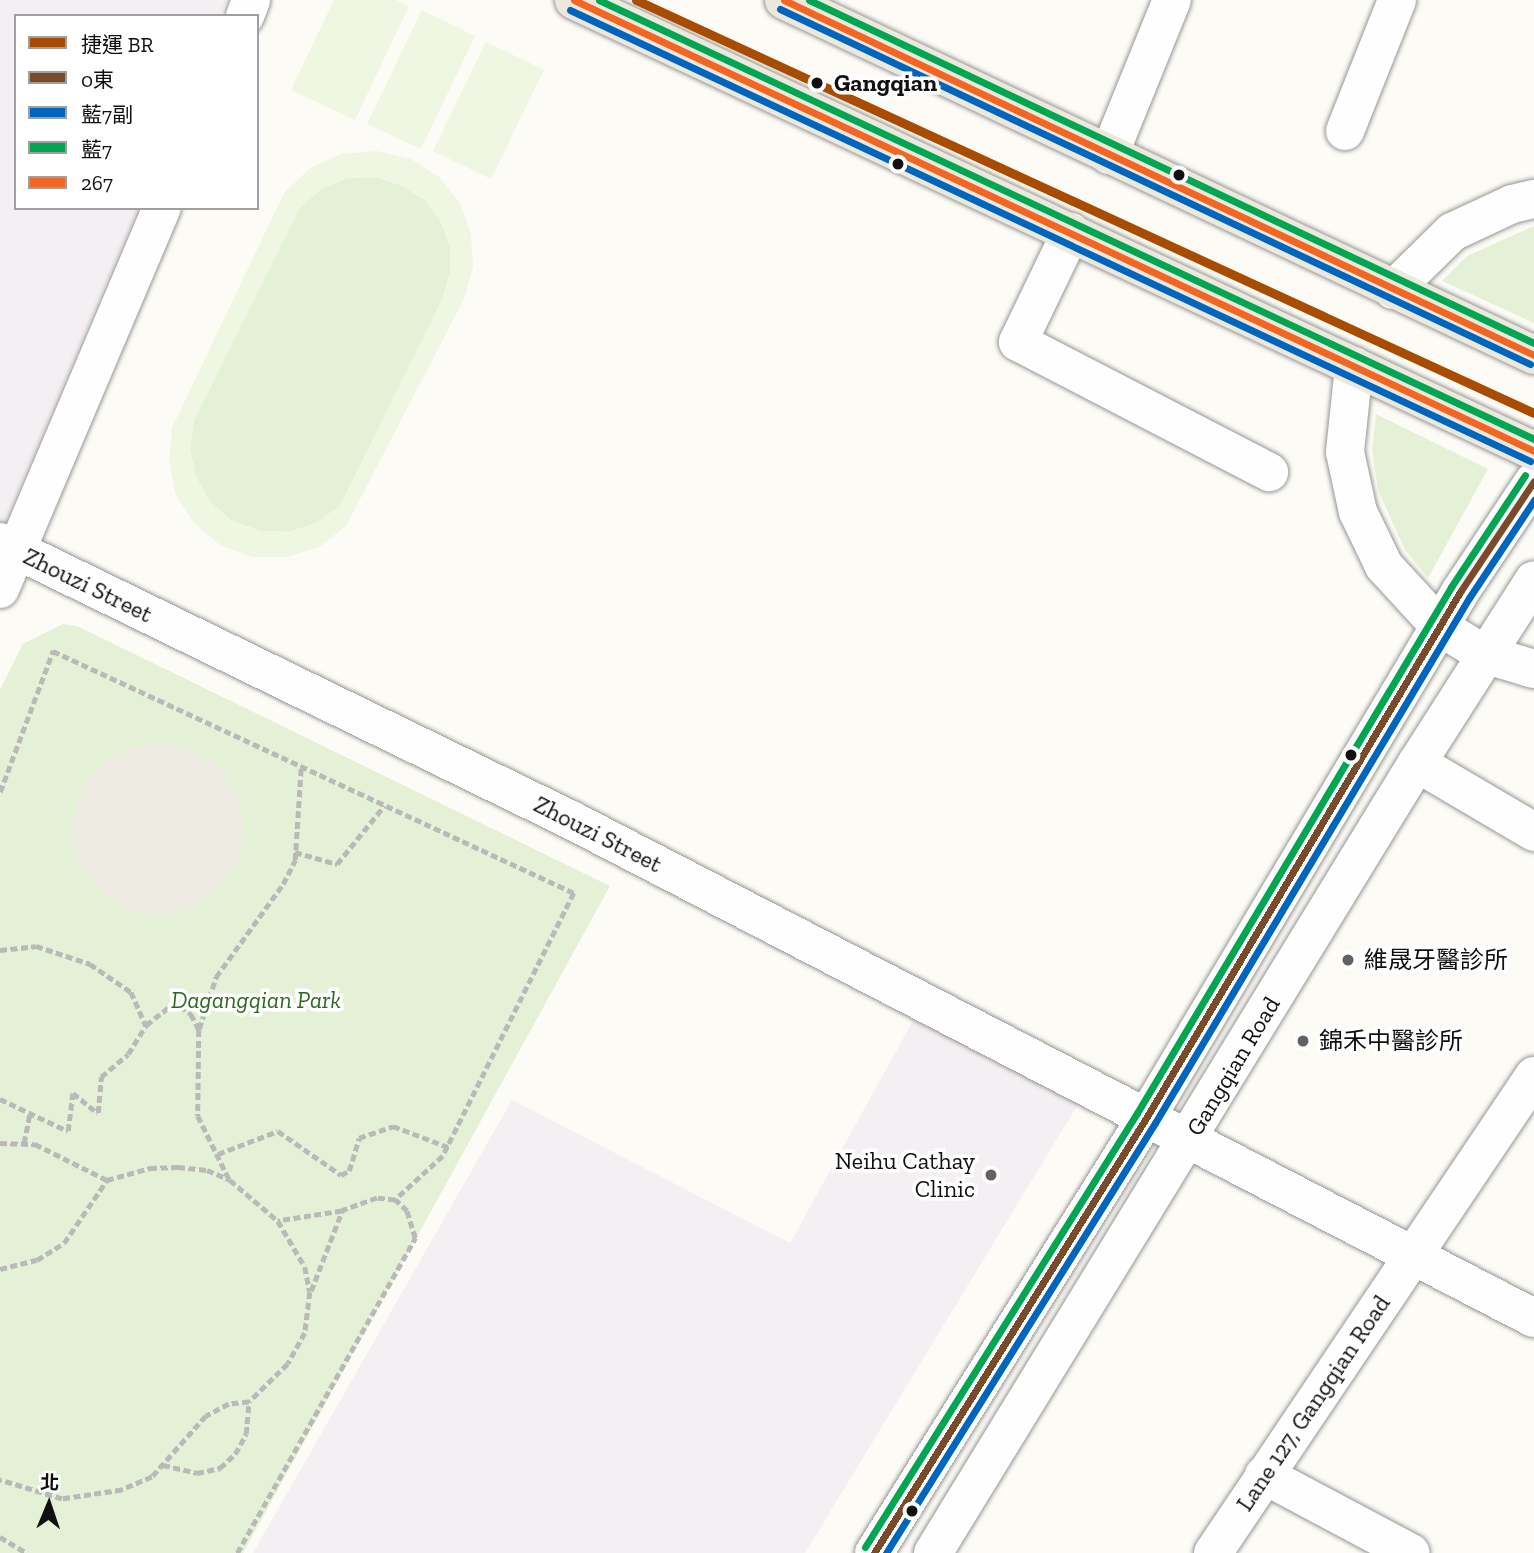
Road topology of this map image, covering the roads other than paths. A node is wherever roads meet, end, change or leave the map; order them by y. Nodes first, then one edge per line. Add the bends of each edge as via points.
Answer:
1 (575, 0) edge
2 (784, 0) edge
3 (1172, 0) edge
4 (1397, 0) edge
5 (1345, 131) dead end
6 (1110, 155) junction
7 (1534, 200) edge
8 (161, 210) edge
9 (1071, 232) junction
10 (1394, 290) junction
11 (1534, 355) edge
12 (1354, 366) junction
13 (1534, 451) edge
14 (1269, 472) dead end
15 (1534, 481) edge
16 (8, 546) edge
17 (1534, 580) edge
18 (0, 589) edge
19 (1440, 627) junction
20 (1484, 654) junction
21 (1534, 669) edge
22 (1417, 763) junction
23 (1534, 832) edge
24 (1534, 1076) edge
25 (1146, 1118) junction
26 (1189, 1138) junction
27 (1413, 1254) junction
28 (1534, 1318) edge
29 (1264, 1475) junction
30 (874, 1553) edge
31 (933, 1553) edge
32 (1213, 1553) edge
33 (1411, 1553) edge

1 - 9 main road
2 - 6 main road
3 - 6 street
4 - 5 street
6 - 10 main road
7 - 10 street via 1512,204 1452,232
8 - 16 street
9 - 12 main road
9 - 14 street via 1018,342
10 - 11 main road
12 - 13 main road
12 - 19 street via 1345,452 1358,512 1384,566
15 - 19 street, Gangqian Road
16 - 18 street
16 - 25 street, Zhouzi Street via 571,820
17 - 20 street, Gangqian Road
19 - 20 street
19 - 25 street, Gangqian Road
20 - 21 street
20 - 22 street, Gangqian Road
22 - 23 street
22 - 26 street, Gangqian Road
24 - 27 street, Lane 127, Gangqian Road
25 - 26 street, Zhouzi Street
25 - 30 street, Gangqian Road
26 - 27 street
26 - 31 street, Gangqian Road
27 - 28 street
27 - 29 street, Lane 127, Gangqian Road
29 - 32 street, Lane 127, Gangqian Road
29 - 33 street

